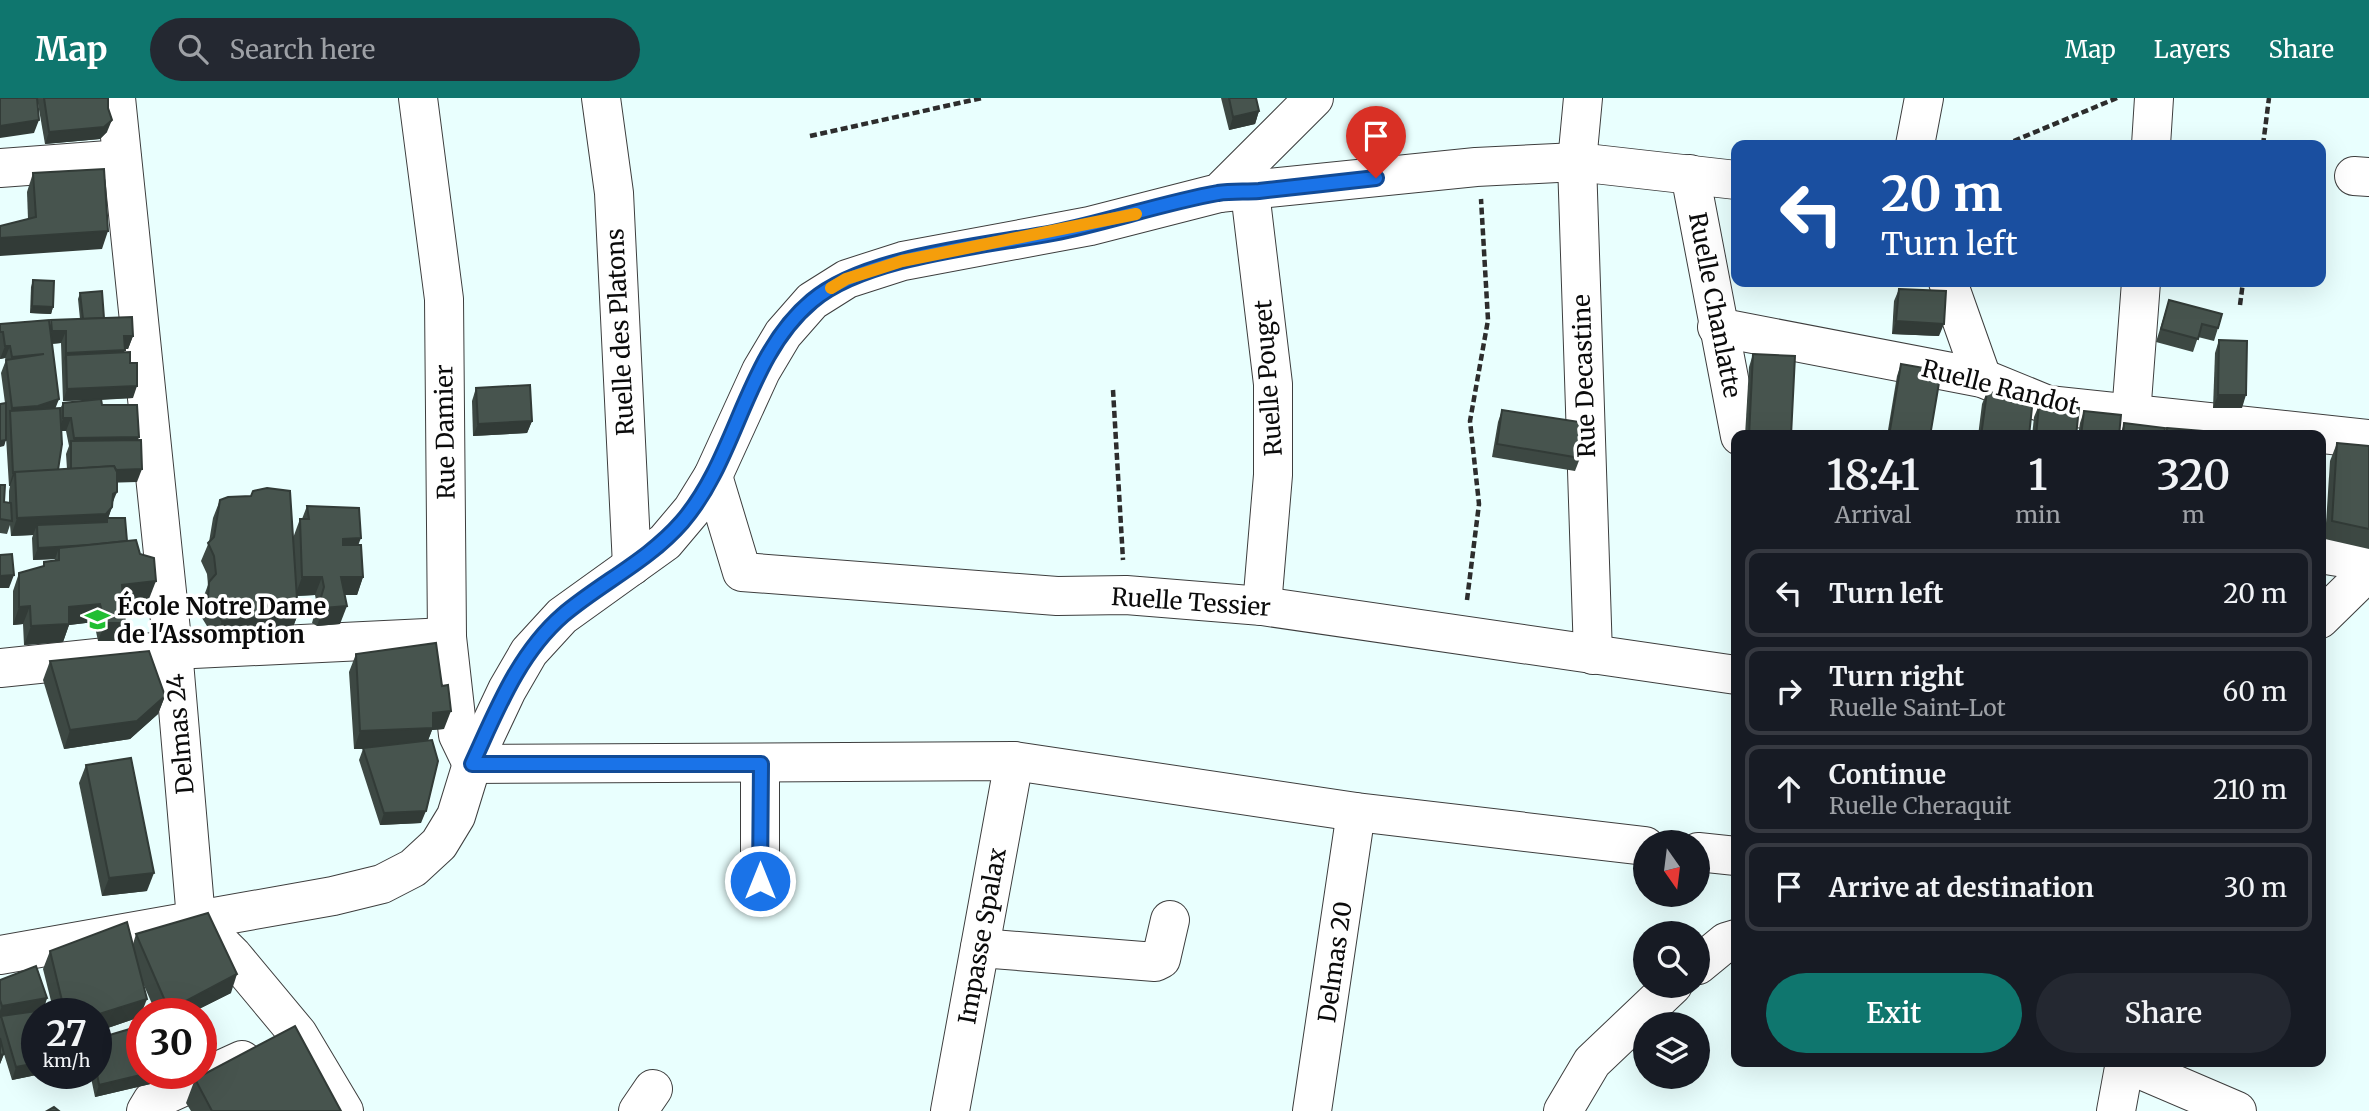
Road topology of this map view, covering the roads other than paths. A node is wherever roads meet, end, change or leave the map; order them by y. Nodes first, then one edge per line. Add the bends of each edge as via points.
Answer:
1 (116, 98) edge
2 (418, 98) edge
3 (601, 98) edge
4 (1314, 98) edge
5 (1583, 98) edge
6 (1924, 98) edge
7 (2154, 98) edge
8 (1916, 140) edge
9 (2151, 140) edge
10 (122, 159) junction
11 (1577, 162) junction
12 (0, 169) edge
13 (1690, 174) junction
14 (1731, 179) edge
15 (1235, 192) junction
16 (1950, 287) edge
17 (2141, 287) edge
18 (1717, 327) junction
19 (1982, 378) junction
20 (2131, 415) junction
21 (1739, 430) edge
22 (2280, 430) edge
23 (2326, 435) edge
24 (2369, 439) edge
25 (713, 477) junction
26 (2326, 555) edge
27 (2369, 562) edge
28 (632, 566) junction
29 (2369, 571) edge
30 (1262, 606) junction
31 (2326, 613) edge
32 (447, 637) junction
33 (173, 650) junction
34 (1593, 654) junction
35 (0, 668) edge
36 (1731, 674) edge
37 (1014, 761) junction
38 (472, 764) junction
39 (761, 764) junction
40 (1356, 812) junction
41 (1633, 845) edge
42 (1710, 853) edge
43 (1731, 855) edge
44 (760, 881) dead end
45 (196, 919) junction
46 (1170, 920) dead end
47 (1731, 940) edge
48 (980, 948) junction
49 (0, 955) edge
50 (1710, 955) edge
51 (1659, 998) edge
52 (298, 1034) junction
53 (2124, 1067) edge
54 (2134, 1067) edge
55 (146, 1111) edge
56 (344, 1111) edge
57 (950, 1111) edge
58 (1312, 1111) edge
59 (1563, 1111) edge
60 (2116, 1111) edge
61 (2237, 1111) edge

1 - 10 street, Delmas 24
2 - 32 street, Rue Damier via 444,299
3 - 28 street, Ruelle des Platons via 614,193
4 - 15 street
5 - 11 street, Rue Decastine
6 - 8 street
7 - 9 street
10 - 12 street
10 - 33 street, Delmas 24
11 - 13 street
11 - 15 street via 1476,167
11 - 34 street, Rue Decastine
13 - 14 street
13 - 18 street, Ruelle Chanlatte
15 - 25 street via 1090,226 902,261 846,279 812,301 783,334
15 - 30 street, Ruelle Pouget via 1273,384 1273,475
16 - 19 street
17 - 20 street
18 - 19 street, Ruelle Randot
18 - 21 street, Ruelle Chanlatte
19 - 20 street, Ruelle Randot via 2048,405
20 - 22 street, Ruelle Randot
23 - 24 street, Ruelle Randot
25 - 28 street via 665,542
25 - 30 street, Ruelle Tessier via 742,572
26 - 27 street
28 - 38 street via 562,616 529,652
29 - 31 street
30 - 34 street, Ruelle Tessier
32 - 33 street
32 - 38 street, Rue Damier via 458,735
33 - 35 street
33 - 45 street, Delmas 24
34 - 36 street, Ruelle Tessier
37 - 39 street
37 - 40 street
37 - 48 street, Impasse Spalax
38 - 39 street
38 - 45 street via 456,816 439,844 413,868 382,884 334,896
39 - 44 street
40 - 41 street
40 - 58 street, Delmas 20
42 - 43 street
45 - 49 street
45 - 52 street
46 - 48 street via 1161,960 1155,962
47 - 50 street
48 - 57 street, Impasse Spalax
51 - 59 street via 1592,1062
52 - 55 street via 152,1101
52 - 56 street
53 - 60 street
54 - 61 street

